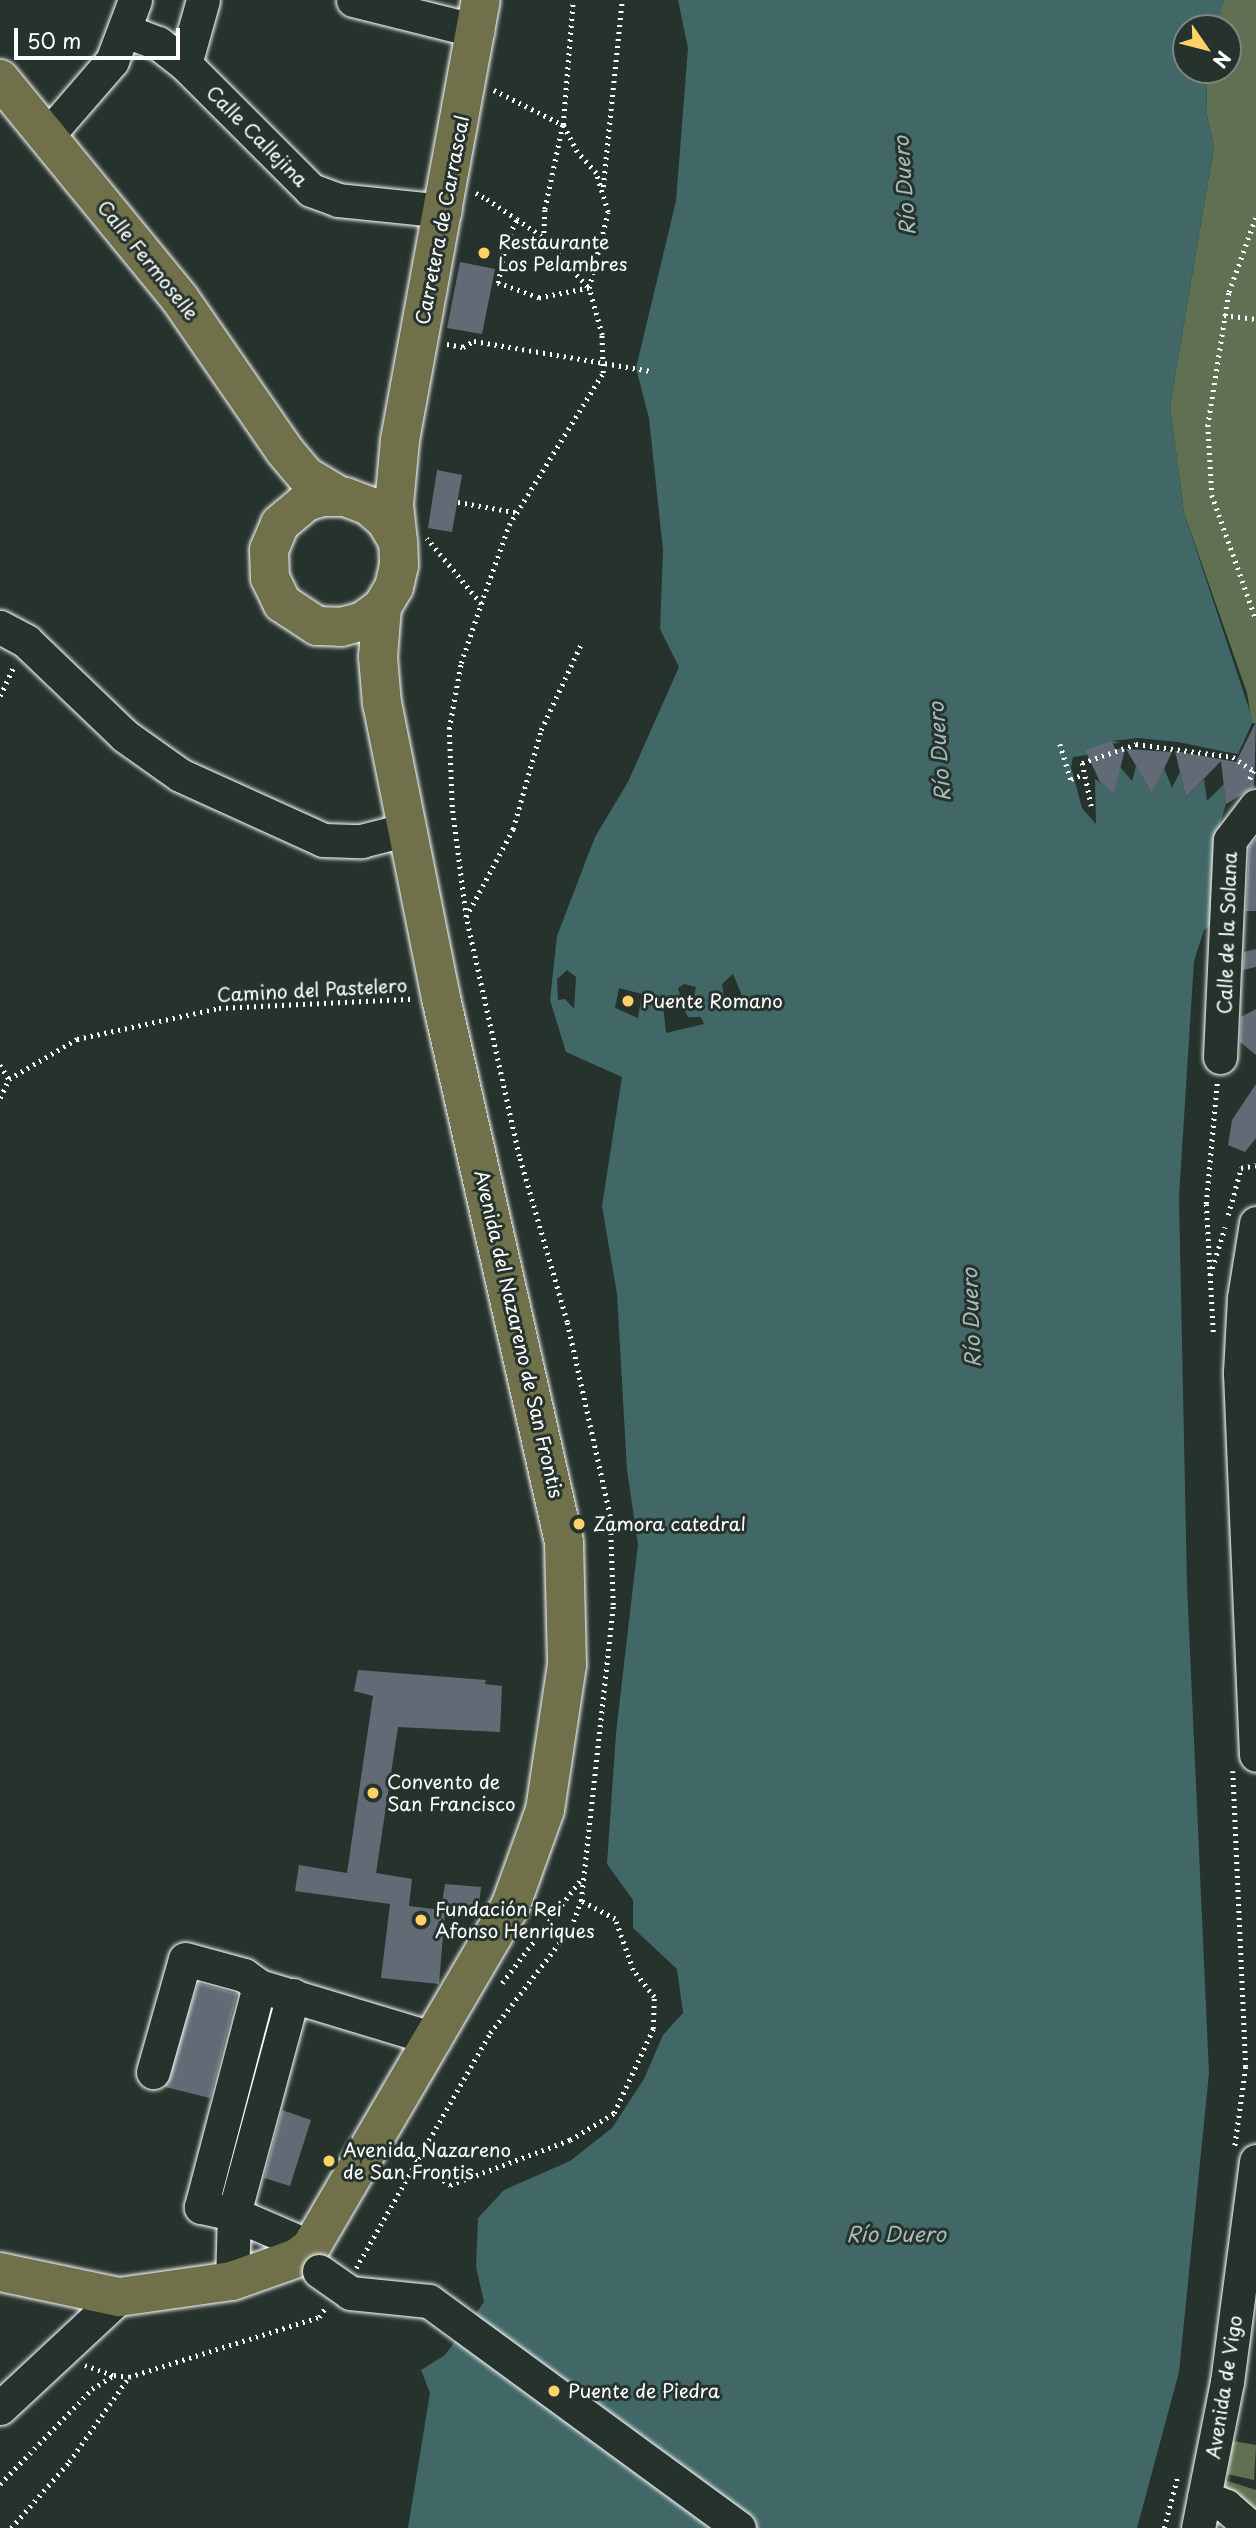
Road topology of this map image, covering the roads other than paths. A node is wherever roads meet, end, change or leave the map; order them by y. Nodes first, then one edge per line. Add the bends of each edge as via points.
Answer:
1 (203, 0) edge
2 (353, 0) edge
3 (479, 15) edge
4 (130, 16) edge
5 (185, 64) junction
6 (0, 79) edge
7 (47, 136) junction
8 (446, 197) junction
9 (400, 440) junction
10 (284, 450) junction
11 (342, 497) junction
12 (280, 524) junction
13 (409, 539) junction
14 (382, 607) junction
15 (317, 626) junction
16 (0, 627) edge
17 (380, 688) junction
18 (1253, 816) edge
19 (408, 829) junction
20 (1220, 1057) road end
21 (1256, 1223) edge
22 (1254, 1655) edge
23 (1244, 1760) edge
24 (259, 1986) junction
25 (293, 1996) junction
26 (433, 2039) junction
27 (153, 2072) dead end
28 (228, 2105) junction
29 (261, 2114) junction
30 (1245, 2155) edge
31 (234, 2214) junction
32 (321, 2270) junction
33 (0, 2272) edge
34 (232, 2281) junction
35 (119, 2297) junction
36 (1243, 2356) edge
37 (0, 2408) edge
38 (1201, 2512) edge
39 (739, 2528) edge
40 (1251, 2528) edge

1 - 5 street
2 - 3 street
3 - 8 main road, Carretera de Carrascal
4 - 5 street, Calle Callejina
4 - 7 street via 91,89
5 - 8 street, Calle Callejina via 311,190 338,200
6 - 7 main road, Calle Fermoselle
7 - 10 main road, Calle Fermoselle via 180,299
8 - 9 main road, Carretera de Carrascal
9 - 11 main road, Carretera de Carrascal via 385,464
9 - 13 main road, Carretera de Carrascal via 394,505
10 - 11 main road, Calle Fermoselle via 306,476
10 - 12 main road
11 - 12 main road via 306,502
11 - 13 main road via 369,506
12 - 15 main road via 269,550 270,578 282,603
13 - 14 main road via 394,587
14 - 15 main road via 352,624
14 - 17 main road, Avenida del Nazareno de San Frontis
15 - 17 main road, Avenida del Nazareno de San Frontis via 358,656
16 - 19 street via 26,641 125,736 180,775 323,840 361,841
17 - 19 main road, Avenida del Nazareno de San Frontis
18 - 20 street, Calle de la Solana via 1230,840
19 - 26 main road, Avenida del Nazareno de San Frontis via 441,998 556,1499 568,1600 567,1665 545,1810 510,1907
21 - 22 street via 1244,1298 1240,1373
22 - 23 street
24 - 25 street
24 - 27 street via 244,1975 185,1959
24 - 28 street
25 - 26 street
25 - 29 street
26 - 32 main road, Avenida del Nazareno de San Frontis
28 - 29 street
28 - 31 street via 201,2207
29 - 31 street
30 - 36 street, Avenida de Vigo
31 - 32 street
31 - 34 street
32 - 34 main road
32 - 39 street, bridge via 350,2292 429,2301
33 - 35 main road
34 - 35 main road
35 - 37 street
36 - 38 street, Avenida de Vigo
38 - 40 street via 1226,2505

